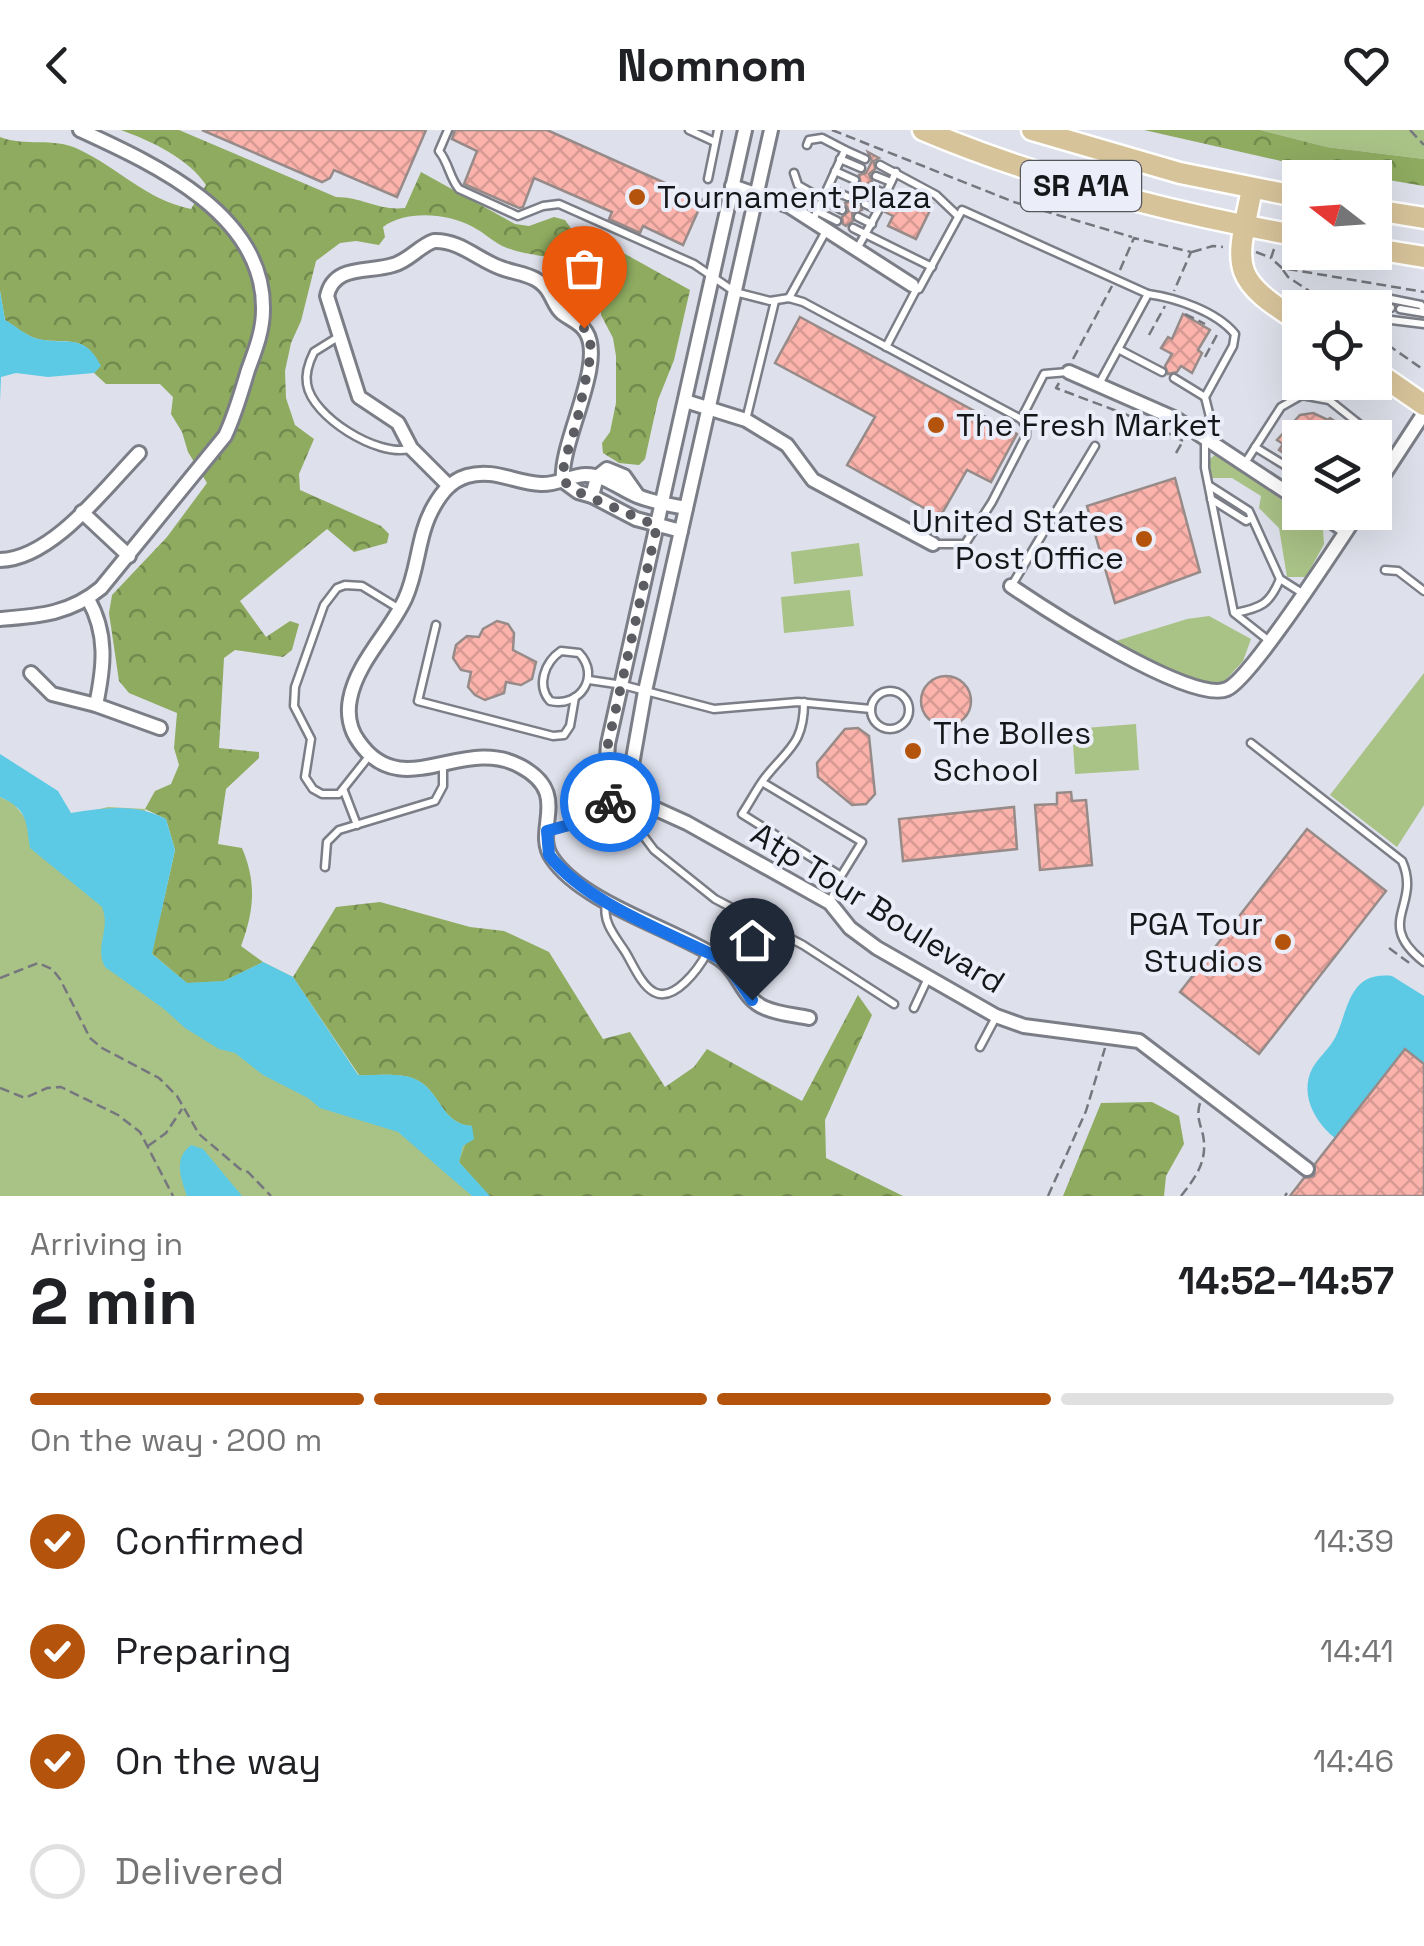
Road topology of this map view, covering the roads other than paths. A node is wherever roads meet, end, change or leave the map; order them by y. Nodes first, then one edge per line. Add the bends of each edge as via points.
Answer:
1 (80, 130) edge
2 (448, 130) edge
3 (690, 130) edge
4 (718, 130) edge
5 (744, 130) edge
6 (771, 130) edge
7 (923, 130) edge
8 (1032, 130) edge
9 (715, 142) junction
10 (806, 146) dead end
11 (845, 150) junction
12 (865, 158) dead end
13 (840, 160) junction
14 (880, 166) dead end
15 (860, 168) dead end
16 (836, 172) junction
17 (896, 172) junction
18 (794, 173) dead end
19 (876, 176) dead end
20 (708, 179) dead end
21 (855, 180) dead end
22 (891, 182) junction
23 (732, 186) junction
24 (828, 188) junction
25 (872, 188) dead end
26 (1252, 189) junction
27 (757, 193) junction
28 (1282, 194) edge
29 (848, 197) dead end
30 (822, 201) junction
31 (865, 204) dead end
32 (842, 210) dead end
33 (1392, 213) edge
34 (815, 216) junction
35 (958, 217) junction
36 (858, 218) dead end
37 (1424, 218) edge
38 (837, 221) dead end
39 (872, 224) junction
40 (1244, 226) junction
41 (853, 228) dead end
42 (826, 230) junction
43 (1282, 233) edge
44 (866, 235) junction
45 (856, 250) junction
46 (1392, 252) edge
47 (1424, 258) edge
48 (932, 267) junction
49 (712, 278) junction
50 (915, 287) junction
51 (734, 292) junction
52 (1148, 294) junction
53 (789, 298) junction
54 (1392, 299) edge
55 (775, 301) junction
56 (1392, 309) edge
57 (1282, 311) edge
58 (1424, 312) edge
59 (1392, 320) edge
60 (1424, 324) edge
61 (341, 336) junction
62 (886, 347) junction
63 (1118, 349) junction
64 (1069, 372) joint
65 (1162, 372) dead end
66 (1174, 378) dead end
67 (1392, 382) edge
68 (1098, 387) junction
69 (1205, 397) junction
70 (685, 401) junction
71 (1424, 404) edge
72 (708, 408) junction
73 (1424, 413) edge
74 (1021, 419) junction
75 (746, 420) junction
76 (1355, 420) edge
77 (1200, 442) junction
78 (1095, 446) dead end
79 (1254, 447) junction
80 (410, 448) junction
81 (138, 453) dead end
82 (1392, 459) edge
83 (1244, 462) junction
84 (1282, 464) edge
85 (597, 477) junction
86 (563, 481) junction
87 (1209, 485) junction
88 (449, 486) junction
89 (1282, 488) edge
90 (623, 489) junction
91 (592, 496) junction
92 (638, 496) junction
93 (1210, 499) junction
94 (662, 503) junction
95 (614, 508) junction
96 (686, 508) junction
97 (82, 512) junction
98 (1252, 518) junction
99 (657, 526) junction
100 (1346, 531) edge
101 (681, 532) junction
102 (933, 544) joint
103 (129, 556) junction
104 (0, 560) edge
105 (1385, 570) dead end
106 (1280, 579) junction
107 (1011, 586) joint
108 (1424, 591) edge
109 (1302, 593) junction
110 (88, 599) junction
111 (399, 609) junction
112 (1234, 613) junction
113 (0, 619) edge
114 (436, 625) dead end
115 (1270, 641) junction
116 (30, 673) dead end
117 (589, 680) junction
118 (623, 685) junction
119 (644, 691) junction
120 (575, 697) junction
121 (804, 702) junction
122 (96, 705) junction
123 (871, 710) junction
124 (160, 728) dead end
125 (1250, 743) dead end
126 (370, 756) junction
127 (443, 762) junction
128 (762, 782) junction
129 (344, 791) junction
130 (624, 810) junction
131 (357, 825) junction
132 (547, 831) junction
133 (325, 867) dead end
134 (841, 876) junction
135 (608, 900) junction
136 (830, 902) junction
137 (707, 952) junction
138 (1424, 962) edge
139 (928, 978) junction
140 (894, 1004) dead end
141 (914, 1008) dead end
142 (996, 1016) junction
143 (810, 1018) dead end
144 (980, 1047) dead end
145 (1307, 1169) dead end

1 - 103 street via 152,166 226,220 245,245 262,294 260,334 225,436
2 - 49 lane via 439,151 459,189 518,216 558,204
3 - 9 lane
4 - 9 lane
5 - 23 street
6 - 27 street
7 - 40 main road, SR A1A via 1063,181
8 - 26 main road, SR A1A
9 - 20 lane
10 - 11 lane via 822,138
11 - 12 lane
11 - 13 lane
13 - 15 lane
13 - 16 lane
14 - 17 lane
16 - 21 lane
16 - 24 lane
17 - 22 lane
17 - 35 lane via 936,194
18 - 30 lane
19 - 22 lane
22 - 25 lane via 885,194
23 - 27 street
23 - 49 street
24 - 29 lane
24 - 30 lane
26 - 28 main road, SR A1A
26 - 40 main road
27 - 34 street
27 - 51 street
30 - 32 lane
30 - 34 lane
31 - 39 lane via 878,210
33 - 37 main road
34 - 38 lane
34 - 42 street
35 - 48 lane
35 - 52 lane via 962,210
36 - 39 lane
39 - 44 lane
40 - 43 main road, SR A1A
40 - 57 main road via 1245,278
41 - 44 lane
42 - 45 street
42 - 53 lane
44 - 45 lane
44 - 48 lane
45 - 50 street
46 - 47 main road
48 - 50 lane
49 - 51 lane
49 - 70 street
50 - 62 lane
51 - 55 lane
51 - 72 street
52 - 63 lane
52 - 69 lane via 1170,297 1235,334
53 - 55 lane
53 - 62 lane
54 - 58 lane via 1421,305
55 - 75 lane
56 - 58 lane
59 - 60 lane
61 - 80 street via 359,397 398,423
61 - 80 lane via 314,352 306,378 310,395 345,429 378,448
61 - 86 street via 328,296 335,278 393,266 434,241 456,244 542,283 561,312 584,328 592,349
62 - 74 lane
63 - 65 lane
63 - 68 lane
64 - 68 street
64 - 74 lane via 1044,374
66 - 69 lane
67 - 71 main road
68 - 77 street via 1176,419
69 - 77 lane via 1211,421
70 - 72 street
70 - 94 street
72 - 75 street
72 - 96 street
73 - 82 street
74 - 102 lane via 1026,436 965,544
75 - 102 street via 787,445 813,480
76 - 79 lane via 1329,400 1302,395 1281,407
77 - 83 street
77 - 87 lane
78 - 107 lane
79 - 83 lane
79 - 84 lane
80 - 88 street
81 - 97 street
83 - 89 street
85 - 86 street
85 - 90 street
85 - 91 street
85 - 92 street via 603,470 615,472
86 - 88 street via 484,473
86 - 91 street
87 - 93 lane
87 - 98 lane
88 - 111 street via 424,526
90 - 92 street
90 - 95 street
91 - 95 street
92 - 94 street
93 - 98 lane via 1243,520
93 - 112 lane
94 - 96 street
94 - 99 street
95 - 99 street
96 - 101 street
97 - 103 street
97 - 104 street via 49,541
98 - 106 lane
99 - 101 street
99 - 118 street
100 - 109 street
101 - 119 street
103 - 110 street
105 - 108 lane
106 - 109 lane
106 - 112 lane via 1262,607
107 - 115 street via 1061,621 1192,688 1231,688
109 - 115 street
110 - 113 street via 60,612
110 - 122 street via 103,637
111 - 126 street via 350,700 354,732
111 - 129 lane via 362,586 338,588 324,605 295,687 294,706 311,738 308,784 331,796
112 - 115 lane
114 - 120 lane via 418,701 553,736 570,726
116 - 122 street via 52,694
117 - 118 lane
117 - 120 lane
117 - 120 lane via 583,656 565,650 555,655 544,676 544,695 561,704
118 - 119 lane
118 - 130 street via 604,767 608,800
119 - 121 lane via 714,709
119 - 130 street
121 - 123 lane
121 - 128 lane via 795,747
122 - 124 street
123 - 123 lane via 876,698 894,691 910,709 902,726 890,730 879,726
125 - 138 lane via 1402,860 1408,880 1399,932
126 - 127 street via 406,771
126 - 129 lane
127 - 131 lane via 435,801
127 - 132 street via 486,756 524,767 548,796
128 - 134 lane via 742,814
128 - 134 lane via 862,842
129 - 131 lane
130 - 132 lane
130 - 136 street, Atp Tour Boulevard via 645,804
130 - 140 lane via 654,850 715,900 803,945
131 - 133 lane via 331,836
132 - 135 street via 546,846 556,863
134 - 136 lane
135 - 137 street
135 - 137 lane via 606,922 658,995 692,978
136 - 139 street, Atp Tour Boulevard via 850,928
137 - 143 street via 728,965 764,1008
139 - 141 lane
139 - 142 street, Atp Tour Boulevard
142 - 144 lane
142 - 145 street, Atp Tour Boulevard via 1024,1026 1139,1041

